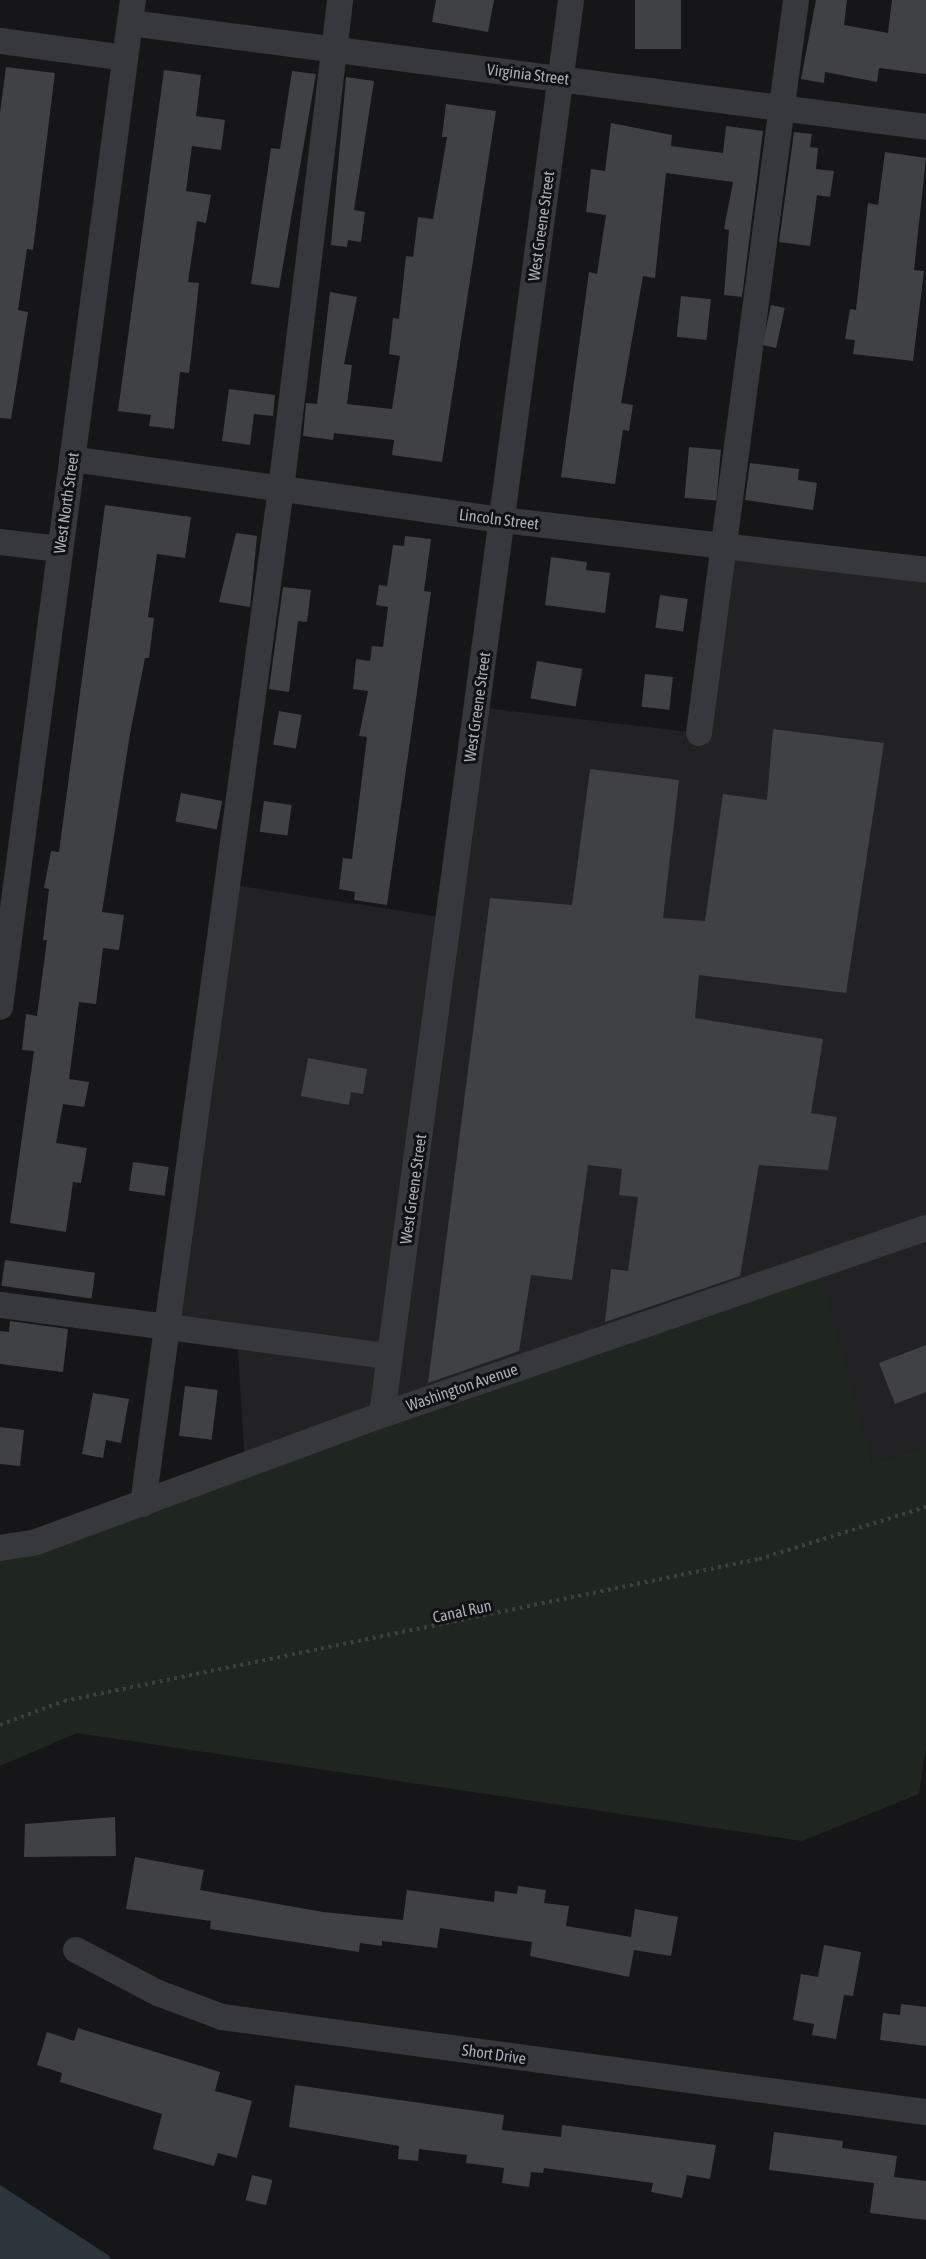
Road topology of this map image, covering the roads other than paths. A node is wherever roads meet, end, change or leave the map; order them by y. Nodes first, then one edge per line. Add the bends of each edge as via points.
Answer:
1 (340, 0) edge
2 (571, 0) edge
3 (796, 0) edge
4 (131, 11) edge
5 (0, 41) edge
6 (333, 49) junction
7 (125, 57) junction
8 (561, 78) junction
9 (783, 108) junction
10 (926, 127) edge
11 (72, 459) junction
12 (281, 489) junction
13 (502, 520) junction
14 (0, 542) edge
15 (727, 547) junction
16 (60, 549) junction
17 (926, 570) edge
18 (699, 733) dead end
19 (0, 1007) edge
20 (926, 1228) edge
21 (0, 1305) edge
22 (167, 1326) junction
23 (390, 1356) junction
24 (382, 1415) junction
25 (143, 1504) junction
26 (0, 1548) edge
27 (76, 1950) dead end
28 (926, 2112) edge

1 - 6 street
2 - 8 street, West Greene Street
3 - 9 street
4 - 6 street, Virginia Street
4 - 7 street, West North Street
5 - 7 street
6 - 8 street, Virginia Street
6 - 12 street
7 - 11 street, West North Street
8 - 9 street, Virginia Street
8 - 13 street, West Greene Street
9 - 10 street, Virginia Street
9 - 15 street
11 - 12 street, Lincoln Street
11 - 16 street, West North Street
12 - 13 street, Lincoln Street
12 - 22 street
13 - 15 street, Lincoln Street
13 - 23 street, West Greene Street
14 - 16 street
15 - 17 street, Lincoln Street
15 - 18 street
16 - 19 street, West North Street
20 - 24 street, Washington Avenue
21 - 22 street
22 - 23 street
22 - 25 street
23 - 24 street, West Greene Street
24 - 25 street, Washington Avenue
25 - 26 street, Washington Avenue via 36,1542
27 - 28 street, Short Drive via 158,1993 222,2017

